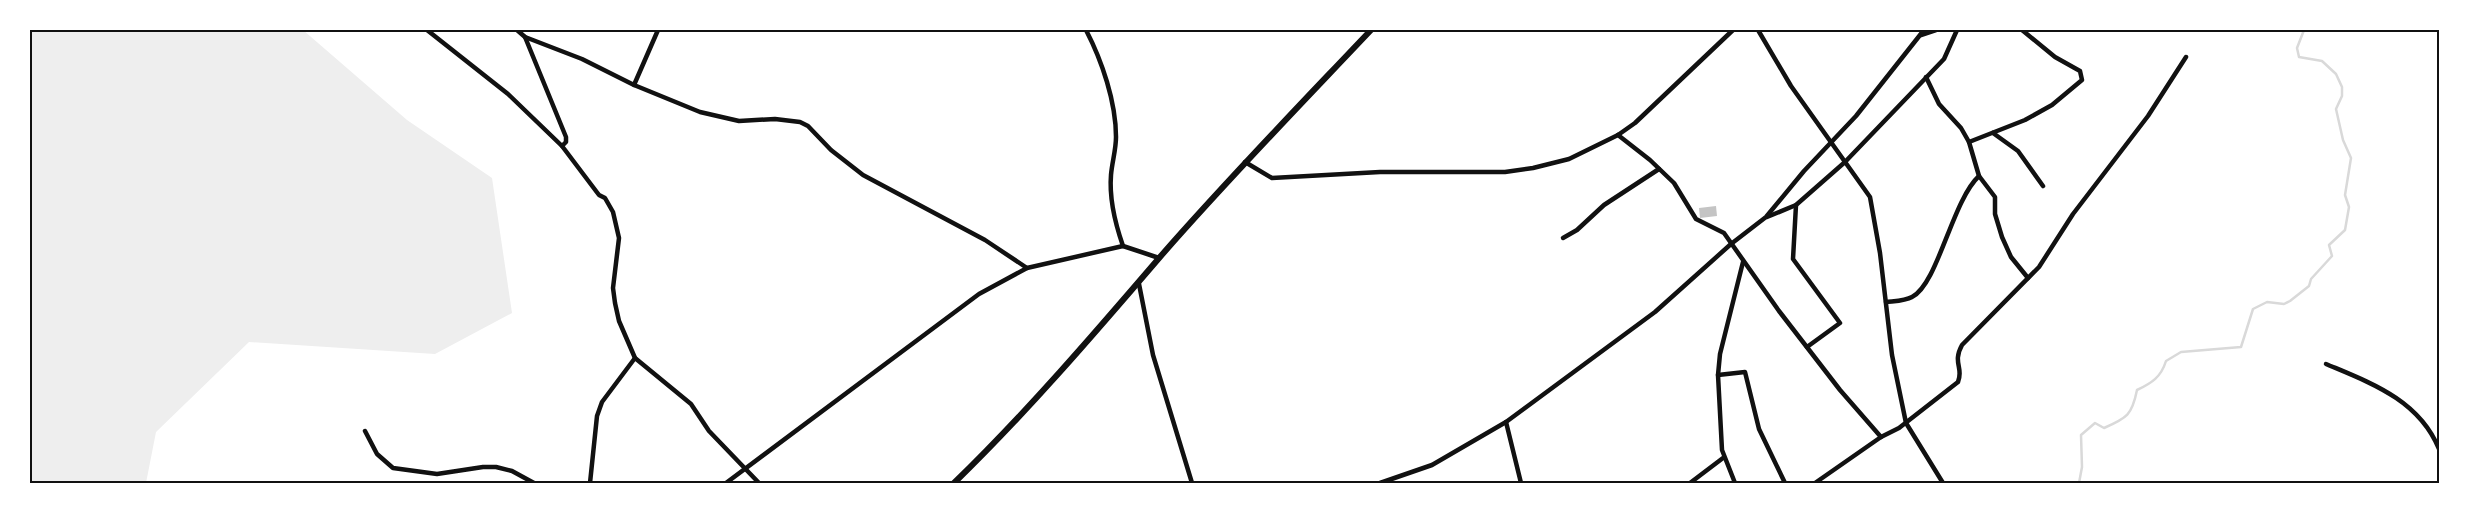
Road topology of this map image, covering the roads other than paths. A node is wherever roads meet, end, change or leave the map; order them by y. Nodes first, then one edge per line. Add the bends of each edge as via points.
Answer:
1 (427, 30) edge
2 (517, 30) edge
3 (658, 30) edge
4 (1086, 30) edge
5 (1372, 30) edge
6 (1733, 30) edge
7 (1758, 30) edge
8 (1924, 30) edge
9 (1936, 30) edge
10 (1957, 30) edge
11 (2022, 30) edge
12 (1920, 35) junction
13 (525, 37) junction
14 (2186, 57) dead end
15 (1926, 77) junction
16 (634, 85) junction
17 (1992, 133) junction
18 (1618, 134) junction
19 (1969, 142) junction
20 (1830, 144) junction
21 (562, 146) junction
22 (1245, 162) junction
23 (1846, 162) junction
24 (1659, 169) junction
25 (1979, 176) junction
26 (2043, 186) dead end
27 (1796, 205) junction
28 (1766, 218) junction
29 (1563, 238) dead end
30 (1731, 244) junction
31 (1123, 246) junction
32 (1159, 258) junction
33 (1743, 262) junction
34 (1027, 268) junction
35 (2028, 278) junction
36 (1139, 284) junction
37 (1886, 302) junction
38 (1807, 347) junction
39 (635, 358) junction
40 (2326, 364) dead end
41 (1718, 374) junction
42 (1506, 422) junction
43 (1906, 423) junction
44 (365, 431) dead end
45 (1881, 437) junction
46 (2439, 449) edge
47 (1723, 458) junction
48 (745, 469) junction
49 (534, 483) edge
50 (590, 483) edge
51 (726, 483) edge
52 (759, 483) edge
53 (954, 483) edge
54 (1192, 483) edge
55 (1380, 483) edge
56 (1521, 483) edge
57 (1690, 483) edge
58 (1735, 483) edge
59 (1785, 483) edge
60 (1815, 483) edge
61 (1943, 483) edge

1 - 21 street via 508,94
2 - 13 street
3 - 16 street
4 - 31 street via 1115,116 1110,194
5 - 22 main road
6 - 18 street via 1645,115
7 - 20 street
8 - 12 street
9 - 12 street
10 - 15 street via 1944,59
11 - 17 street via 2080,71 2083,78 2052,105
12 - 20 street
13 - 16 street via 582,59
13 - 21 street via 566,137
14 - 35 street via 2148,116
15 - 19 street via 1940,104
15 - 23 street
16 - 34 street via 722,118 800,122 862,176 985,240
17 - 19 street
17 - 26 street via 2018,151
18 - 22 street via 1569,159 1504,172 1380,172 1272,178
18 - 24 street
19 - 25 street
20 - 23 street
20 - 28 street
21 - 39 street via 613,212 619,238 613,288 615,303
22 - 32 main road
23 - 27 street
23 - 37 street via 1866,190 1872,205
24 - 29 street via 1604,205 1577,230
24 - 30 street via 1681,192 1696,218 1724,233
25 - 35 street via 1995,198 1998,222 2011,257
25 - 37 street via 1964,195 1935,266 1916,295
27 - 28 street
27 - 38 street via 1793,259 1840,323
28 - 30 street
30 - 33 street
30 - 42 street via 1655,312
31 - 32 street
31 - 34 street
32 - 36 main road
33 - 38 street
33 - 41 street
34 - 48 street via 979,294
35 - 43 street via 1962,345 1956,356 1958,382
36 - 53 main road
36 - 54 street via 1153,355
37 - 43 street via 1895,372
38 - 45 street
39 - 48 street via 691,404 709,431
39 - 50 street via 602,402 597,416
40 - 46 street via 2384,389 2408,406
41 - 47 street
41 - 59 street via 1745,372 1759,430
42 - 55 street via 1432,465
42 - 56 street
43 - 45 street
43 - 61 street
44 - 49 street via 377,454 393,468 438,474 496,467
45 - 60 street
47 - 57 street
47 - 58 street
48 - 51 street
48 - 52 street

